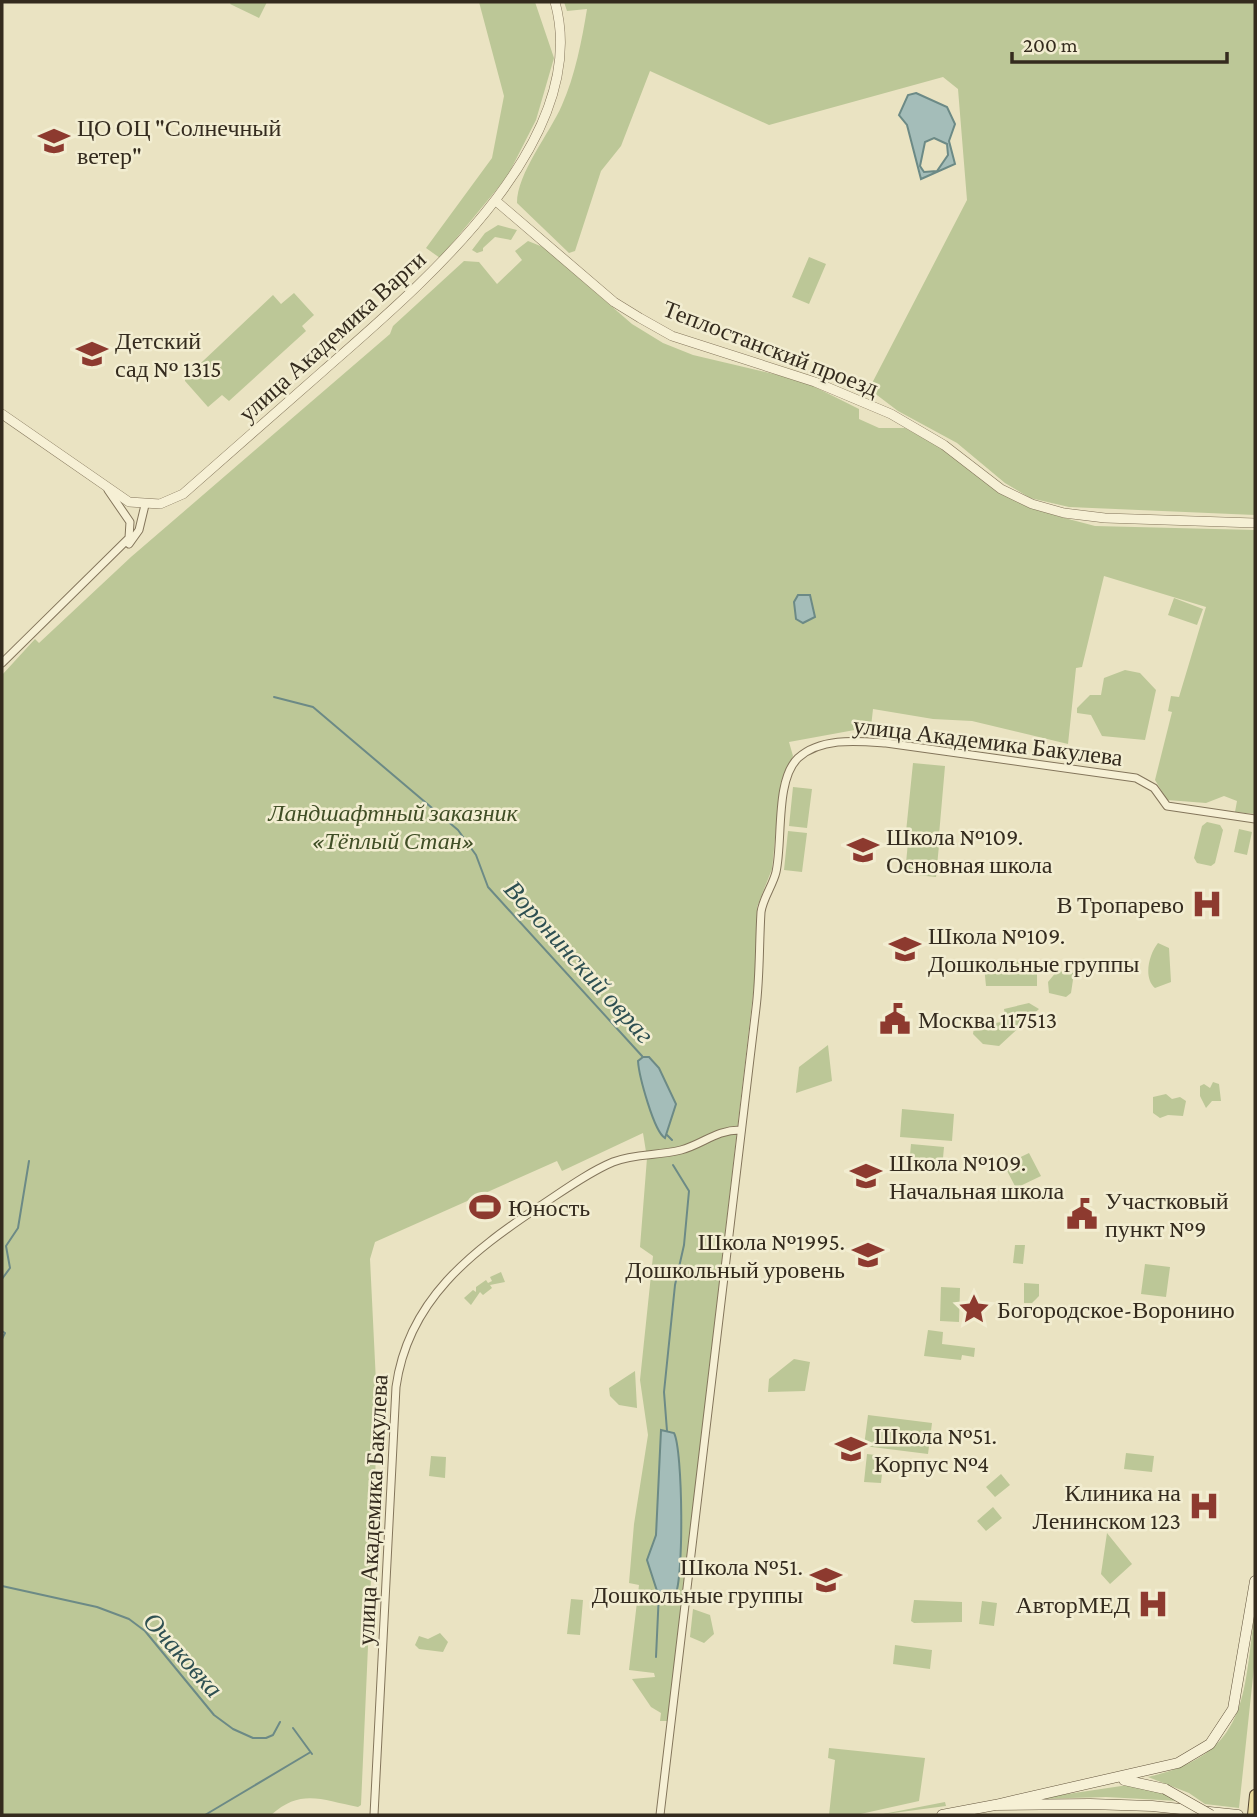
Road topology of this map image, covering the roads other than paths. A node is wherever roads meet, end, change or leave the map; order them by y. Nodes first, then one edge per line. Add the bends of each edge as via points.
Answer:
1 (555, 2) edge
2 (496, 201) junction
3 (2, 414) edge
4 (107, 489) junction
5 (145, 505) junction
6 (1255, 523) edge
7 (112, 557) junction
8 (2, 663) edge
9 (1255, 819) edge
10 (740, 1130) junction
11 (1255, 1581) edge
12 (1102, 1781) junction
13 (1255, 1795) edge
14 (995, 1805) junction
15 (374, 1815) edge
16 (660, 1815) edge
17 (942, 1815) edge
18 (1211, 1815) edge
19 (1238, 1815) edge
20 (1253, 1815) edge

1 - 2 street, улица Академика Варги via 561,33 554,90
2 - 5 street, улица Академика Варги via 411,293 183,494 169,502
2 - 6 street, Теплостанский проезд via 639,318 672,336 816,382 891,414 944,445 1001,489 1032,504 1105,518
3 - 4 street
4 - 5 street
4 - 7 street via 131,526 129,538
5 - 7 street via 135,538
7 - 8 street
9 - 10 street, улица Академика Бакулева via 1167,806 1154,788 1136,778 859,741 820,745 805,753 793,764 785,787 776,871 762,907 760,972
10 - 15 street, улица Академика Бакулева via 725,1130 683,1150 636,1155 595,1171 466,1259 413,1326 396,1387
10 - 16 street
11 - 12 main road via 1236,1701 1217,1736 1178,1763
12 - 14 main road
12 - 18 main road, bridge via 1140,1781 1165,1788
13 - 20 main road
14 - 17 main road
14 - 19 main road via 1105,1804

